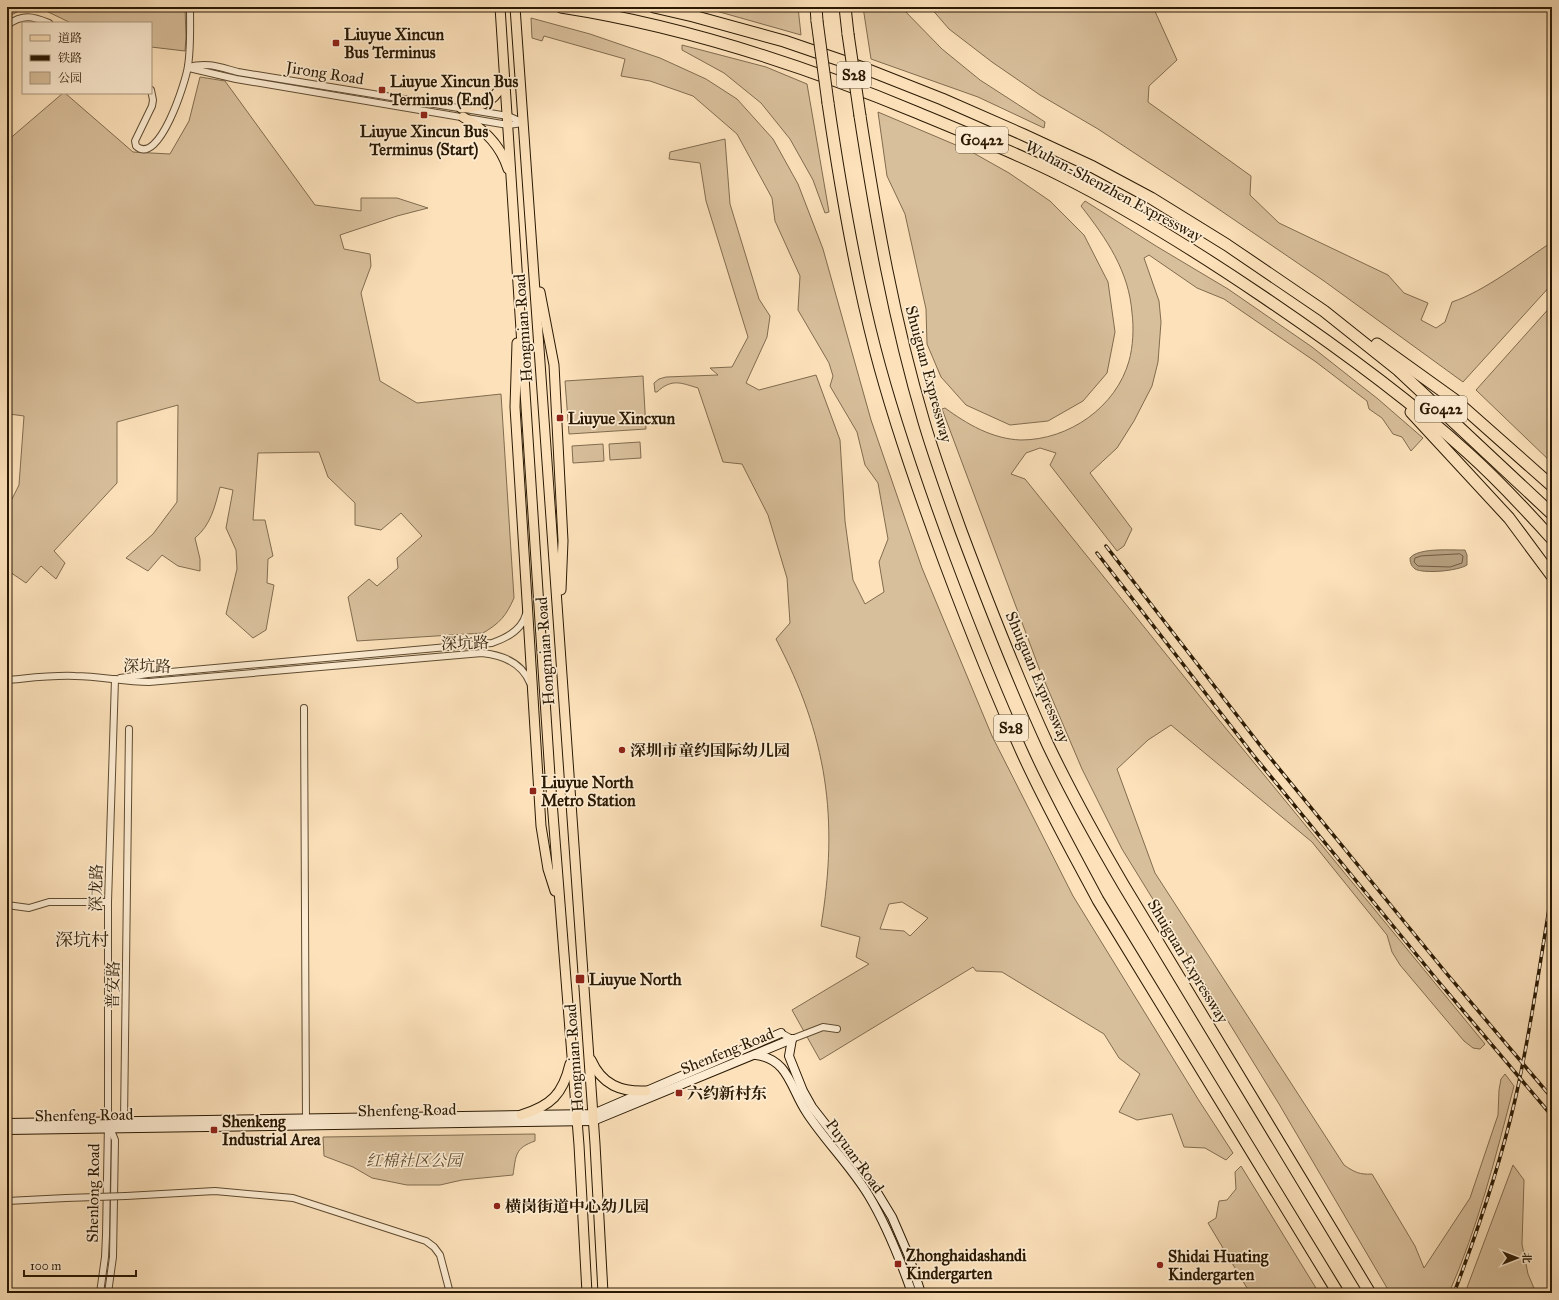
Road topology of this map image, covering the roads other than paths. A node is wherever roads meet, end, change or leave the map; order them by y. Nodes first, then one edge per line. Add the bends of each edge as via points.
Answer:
1 (190, 7) edge
2 (500, 7) edge
3 (516, 7) edge
4 (561, 7) edge
5 (654, 7) edge
6 (816, 7) edge
7 (845, 7) edge
8 (46, 22) edge
9 (7, 25) edge
10 (188, 67) junction
11 (505, 75) junction
12 (152, 94) edge
13 (462, 113) junction
14 (508, 120) junction
15 (524, 123) junction
16 (512, 179) junction
17 (534, 264) junction
18 (520, 305) junction
19 (1324, 311) junction
20 (1386, 385) junction
21 (1552, 486) edge
22 (1552, 514) edge
23 (1552, 539) edge
24 (1551, 575) edge
25 (528, 609) junction
26 (558, 616) junction
27 (115, 679) junction
28 (7, 680) edge
29 (533, 694) junction
30 (304, 708) dead end
31 (130, 729) dead end
32 (108, 902) junction
33 (7, 905) edge
34 (561, 909) junction
35 (837, 1029) dead end
36 (781, 1033) joint
37 (792, 1040) junction
38 (571, 1047) junction
39 (589, 1055) junction
40 (755, 1055) junction
41 (646, 1091) junction
42 (521, 1115) junction
43 (593, 1117) junction
44 (577, 1118) junction
45 (124, 1121) junction
46 (306, 1122) junction
47 (7, 1123) edge
48 (109, 1126) junction
49 (7, 1130) edge
50 (7, 1201) edge
51 (100, 1293) edge
52 (108, 1293) edge
53 (450, 1293) edge
54 (586, 1293) edge
55 (603, 1293) edge
56 (912, 1293) edge
57 (921, 1293) edge
58 (1338, 1293) edge
59 (1370, 1293) edge

1 - 10 street
2 - 11 main road, Hongmian Road
3 - 15 main road, Hongmian Road
4 - 20 highway, Wuhan-Shenzhen Expressway / G0422 via 615,16 786,62 875,95 1040,166 1171,237 1306,325
5 - 19 highway, Wuhan-Shenzhen Expressway / G0422 via 784,41 866,69 1024,135 1151,198 1227,245
6 - 58 highway, S28, bridge via 835,150 875,350 920,497 989,675 1023,754 1098,900
7 - 59 highway, Shuiguan Expressway / S28, bridge via 879,238 895,314 924,423 980,582 1014,666 1082,812 1124,886
8 - 9 street via 26,16
10 - 12 street via 178,103 157,141 152,147 144,150 139,149 135,141 152,106
10 - 13 street, Jirong Road via 236,79
10 - 13 street, Jirong Road via 201,64 220,67
11 - 13 main road via 502,85 490,101
11 - 14 main road, Hongmian Road
13 - 14 street, Jirong Road
13 - 14 street, Jirong Road
13 - 16 main road via 491,139 500,151
14 - 15 street, Jirong Road
14 - 15 street, Jirong Road
14 - 16 main road, Hongmian Road
15 - 17 main road, Hongmian Road
16 - 18 main road, Hongmian Road
17 - 26 main road, Hongmian Road
17 - 26 main road via 554,365 563,541
18 - 25 main road via 515,407
18 - 34 main road, Hongmian Road
19 - 21 highway via 1372,341 1455,400
19 - 22 highway, Wuhan-Shenzhen Expressway / G0422 via 1398,370
20 - 23 highway, Wuhan-Shenzhen Expressway / G0422 via 1468,452
20 - 24 highway via 1509,518
25 - 27 street, 深坑路 via 525,618 513,633 492,643
25 - 29 main road
26 - 39 main road, Hongmian Road
27 - 28 street via 48,676
27 - 29 street, 深坑路 via 149,682 482,653 494,654 516,664 530,682
27 - 32 street, 深龙路
29 - 34 main road via 541,826 548,869
30 - 46 street
31 - 45 street, 普安路
32 - 33 street via 49,902 29,908
32 - 48 street, 深龙路
34 - 38 main road, Hongmian Road
35 - 37 street via 822,1027
36 - 37 street
36 - 41 street, Shenfeng Road
37 - 40 street, Shenfeng Road
37 - 57 street, Puyuan Road via 790,1056 803,1091 812,1107 872,1184 892,1217
38 - 42 main road via 566,1080 558,1093 549,1103
38 - 44 main road, Hongmian Road
39 - 41 main road via 594,1067 610,1083 632,1091
39 - 43 main road, Hongmian Road
40 - 43 street, Shenfeng Road
40 - 56 street, Puyuan Road via 770,1058 784,1069 805,1111 869,1196 886,1228
41 - 43 street, Shenfeng Road
42 - 44 street, Shenfeng Road
42 - 46 street, Shenfeng Road
43 - 44 street, Shenfeng Road
43 - 55 main road, Hongmian Road
44 - 46 street, Shenfeng Road
44 - 54 main road, Hongmian Road
45 - 46 street, Shenfeng Road
45 - 48 street, Shenfeng Road
46 - 48 street, Shenfeng Road
47 - 48 street, Shenfeng Road
48 - 49 street, Shenfeng Road
48 - 51 street, Shenlong Road via 105,1257
48 - 52 street, Shenlong Road via 115,1140 115,1148 113,1257
50 - 53 street, bridge via 215,1191 293,1198 426,1241 440,1255

